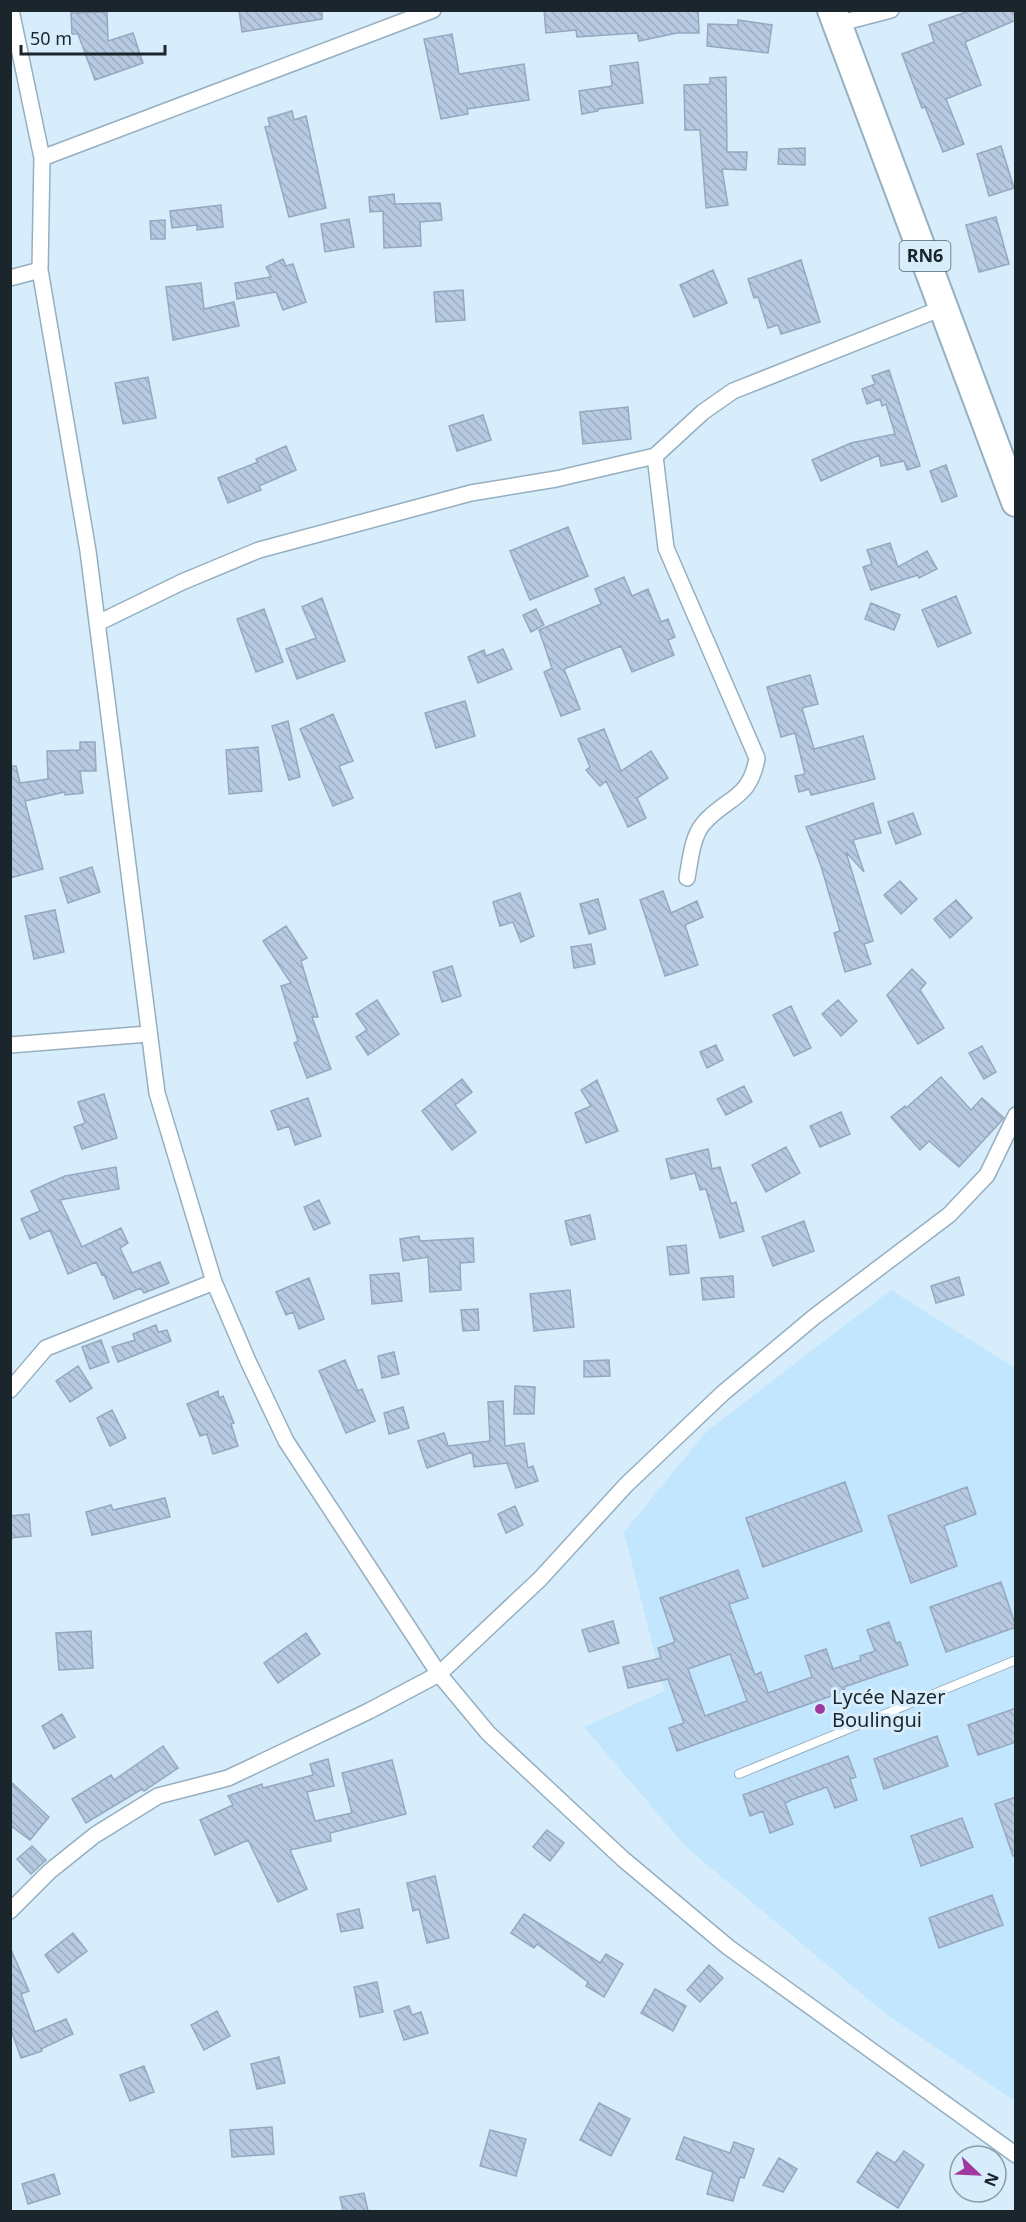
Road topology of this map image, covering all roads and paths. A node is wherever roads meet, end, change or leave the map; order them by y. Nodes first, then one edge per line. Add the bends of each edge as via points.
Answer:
1 (11, 10) edge
2 (433, 10) edge
3 (891, 10) edge
4 (834, 17) edge
5 (42, 158) junction
6 (40, 270) junction
7 (10, 278) edge
8 (945, 308) junction
9 (655, 456) junction
10 (1016, 502) edge
11 (98, 623) junction
12 (687, 878) dead end
13 (148, 1034) junction
14 (10, 1045) edge
15 (1016, 1115) edge
16 (214, 1282) junction
17 (10, 1390) edge
18 (1016, 1660) edge
19 (439, 1674) junction
20 (739, 1774) dead end
21 (10, 1911) edge
22 (1016, 2155) edge

1 - 5 street
2 - 5 street
3 - 4 street
4 - 8 highway, RN6
5 - 6 street
6 - 7 street
6 - 11 street
8 - 9 street via 733,391 703,412
8 - 10 highway, RN6
9 - 11 street via 556,479 471,493 258,550
9 - 12 street via 666,548 757,758 747,788 702,825
11 - 13 street
13 - 14 street
13 - 16 street via 157,1093
15 - 19 street via 987,1175 949,1215 814,1317 723,1393 626,1485 540,1579
16 - 17 street via 46,1348
16 - 19 street via 286,1441
18 - 20 lane
19 - 21 street via 228,1778 158,1796 95,1835 50,1871
19 - 22 street via 488,1733 623,1859 728,1947

